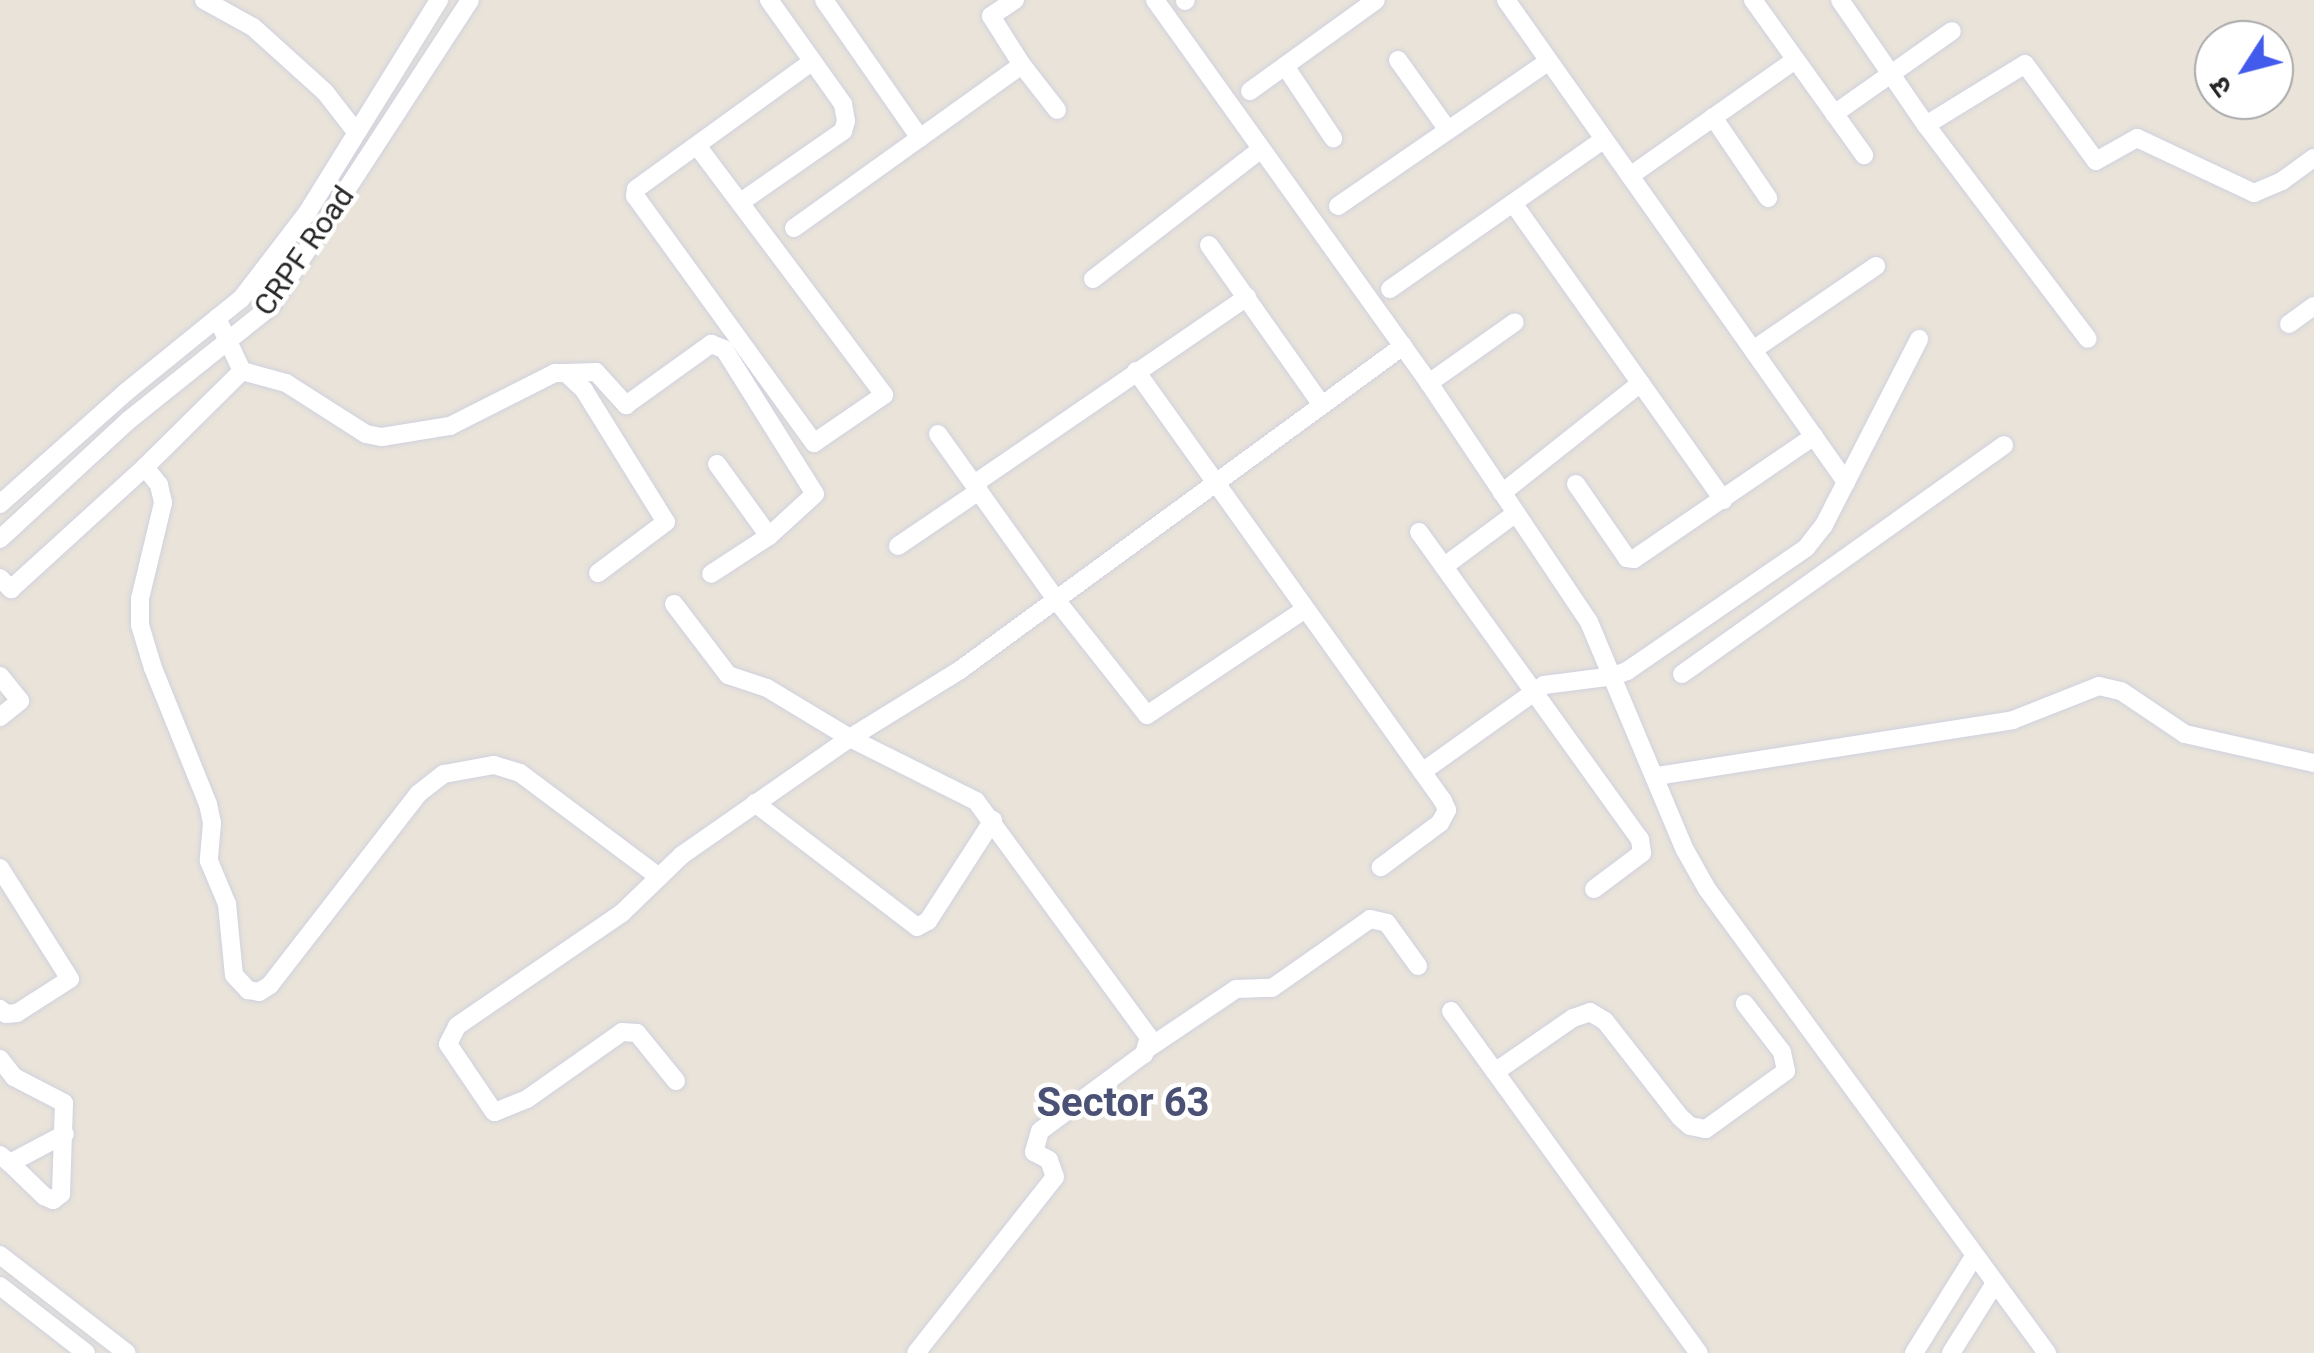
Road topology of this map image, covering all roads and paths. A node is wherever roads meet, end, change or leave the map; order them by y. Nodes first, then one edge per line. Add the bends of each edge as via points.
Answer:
1 (204, 0) edge
2 (439, 0) edge
3 (470, 0) edge
4 (770, 0) edge
5 (824, 0) edge
6 (980, 0) edge
7 (1015, 0) edge
8 (1155, 0) edge
9 (1506, 0) edge
10 (1753, 0) edge
11 (1840, 0) edge
12 (1373, 1) edge
13 (991, 16) junction
14 (1952, 30) dead end
15 (1398, 60) dead end
16 (1548, 60) junction
17 (1795, 60) junction
18 (812, 61) junction
19 (1022, 65) junction
20 (1284, 66) junction
21 (1892, 74) junction
22 (1250, 91) dead end
23 (1057, 110) dead end
24 (1834, 114) junction
25 (1713, 118) junction
26 (1926, 126) junction
27 (1448, 130) junction
28 (356, 132) junction
29 (920, 138) junction
30 (1333, 138) dead end
31 (1604, 139) junction
32 (698, 147) junction
33 (1260, 149) junction
34 (1864, 155) dead end
35 (2314, 158) edge
36 (1630, 176) junction
37 (748, 197) dead end
38 (1768, 198) dead end
39 (1514, 203) junction
40 (1338, 206) dead end
41 (794, 228) dead end
42 (1209, 244) dead end
43 (1876, 266) dead end
44 (1093, 279) dead end
45 (1390, 289) dead end
46 (1247, 297) junction
47 (2314, 306) edge
48 (217, 318) junction
49 (1516, 322) dead end
50 (2289, 324) dead end
51 (2088, 338) dead end
52 (1919, 339) dead end
53 (226, 345) junction
54 (1403, 346) junction
55 (1754, 350) junction
56 (242, 371) junction
57 (1136, 371) junction
58 (566, 373) junction
59 (1429, 383) junction
60 (1641, 383) junction
61 (1322, 405) junction
62 (938, 434) dead end
63 (1814, 436) junction
64 (2004, 445) dead end
65 (717, 464) dead end
66 (145, 467) junction
67 (1217, 482) junction
68 (1846, 482) junction
69 (1576, 484) dead end
70 (976, 488) junction
71 (1502, 493) junction
72 (1723, 500) junction
73 (0, 504) edge
74 (1516, 514) junction
75 (1419, 532) dead end
76 (769, 536) junction
77 (0, 540) edge
78 (898, 546) dead end
79 (1446, 565) junction
80 (598, 573) dead end
81 (711, 574) dead end
82 (4, 589) edge
83 (1057, 601) junction
84 (674, 604) dead end
85 (1304, 610) junction
86 (1714, 612) junction
87 (1733, 638) junction
88 (1682, 674) dead end
89 (0, 676) edge
90 (1614, 676) junction
91 (1536, 690) junction
92 (0, 717) edge
93 (850, 738) junction
94 (2314, 763) edge
95 (1422, 772) junction
96 (1656, 776) junction
97 (755, 804) junction
98 (992, 820) junction
99 (1381, 867) dead end
100 (0, 868) edge
101 (658, 878) junction
102 (1594, 889) dead end
103 (1418, 966) dead end
104 (1745, 1004) dead end
105 (0, 1009) edge
106 (1450, 1011) dead end
107 (1147, 1049) junction
108 (0, 1059) edge
109 (1495, 1072) junction
110 (676, 1081) dead end
111 (65, 1134) junction
112 (3, 1158) edge
113 (0, 1255) edge
114 (1975, 1255) junction
115 (1995, 1283) junction
116 (0, 1286) edge
117 (84, 1352) edge
118 (126, 1353) edge
119 (916, 1353) edge
120 (1700, 1353) edge
121 (1914, 1353) edge
122 (1951, 1353) edge
123 (2047, 1353) edge

1 - 28 street via 253,28 324,92
2 - 28 street
3 - 53 street, CRPF Road via 288,284
4 - 18 street
5 - 29 street
6 - 13 street
7 - 13 street
8 - 33 street
9 - 16 street
10 - 17 street
11 - 21 street
12 - 20 street
13 - 19 street
14 - 21 street
15 - 27 street
16 - 27 street
16 - 31 street
17 - 24 street
17 - 25 street
18 - 32 street
18 - 37 street via 843,104 843,131
19 - 23 street
19 - 29 street
20 - 22 street
20 - 30 street
21 - 24 street
21 - 26 street
24 - 34 street
25 - 36 street
25 - 38 street
26 - 35 street via 2023,64 2096,161 2137,138 2254,193
26 - 51 street
27 - 40 street
28 - 48 street via 271,265
29 - 41 street
31 - 36 street
31 - 39 street
32 - 32 street via 636,189 636,202 814,444 884,395
33 - 44 street
33 - 54 street
36 - 55 street
39 - 45 street
39 - 60 street
42 - 46 street
43 - 55 street
46 - 57 street
46 - 61 street
47 - 50 street
48 - 53 street
48 - 73 street
49 - 59 street
52 - 68 street
53 - 56 street
53 - 77 street, CRPF Road via 177,378
54 - 59 street
54 - 61 street
55 - 63 street
56 - 58 street via 286,383 366,434 382,437 450,426
56 - 66 street
57 - 67 street
57 - 70 street
58 - 76 street via 596,372 626,405 712,344 724,349 814,494
58 - 80 street via 584,390 666,522
59 - 71 street
60 - 71 street
60 - 72 street
61 - 67 street
62 - 70 street
63 - 68 street
63 - 72 street
64 - 87 street
65 - 76 street
66 - 82 street
66 - 101 street via 163,497 140,625 208,804 209,861 227,904 239,984 254,992 270,985 406,807 444,774 494,764 520,773
67 - 83 street
67 - 85 street
68 - 86 street via 1817,537
69 - 72 street via 1634,559
70 - 78 street
70 - 83 street
71 - 74 street
74 - 79 street
74 - 90 street via 1589,622
75 - 79 street
76 - 81 street
79 - 91 street
83 - 85 street via 1146,715
83 - 93 street
84 - 93 street via 728,675 767,688
85 - 95 street
86 - 87 street
86 - 90 street
87 - 88 street
89 - 92 street via 20,701
90 - 91 street via 1552,682
90 - 96 street
91 - 95 street
91 - 102 street via 1643,846 1636,859
93 - 97 street
93 - 98 street via 965,793
94 - 96 street via 2185,734 2115,688 2100,686 2013,720
95 - 99 street via 1443,801 1445,817
96 - 114 street via 1707,890
97 - 98 street via 917,927 928,922
97 - 101 street
98 - 107 street via 1146,1029
100 - 105 street via 70,979 17,1012
101 - 110 street via 622,913 458,1026 448,1044 494,1112 527,1100 622,1032 637,1033
103 - 107 street via 1387,923 1370,919 1272,988 1236,988
104 - 109 street via 1782,1052 1786,1071 1706,1129 1680,1117 1605,1021 1590,1012
106 - 109 street
107 - 119 street via 1040,1131 1034,1152 1049,1160 1055,1177
108 - 111 street via 14,1077 64,1103
109 - 120 street
111 - 112 street
111 - 112 street via 61,1194 53,1200
113 - 118 street
114 - 115 street
114 - 121 street
115 - 122 street
115 - 123 street
116 - 117 street

